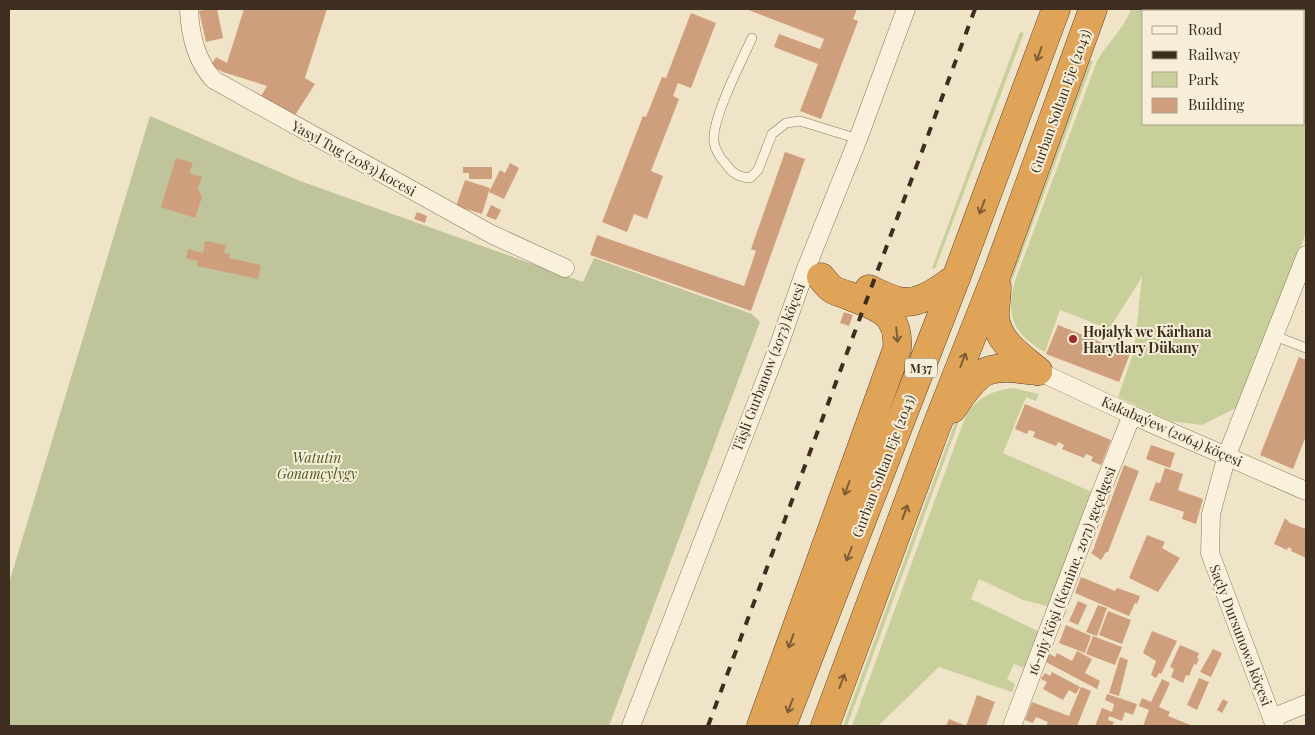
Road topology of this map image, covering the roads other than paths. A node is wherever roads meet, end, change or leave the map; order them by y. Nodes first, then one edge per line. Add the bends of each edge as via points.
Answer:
1 (188, 9) edge
2 (906, 9) edge
3 (1056, 9) edge
4 (1093, 9) edge
5 (752, 38) dead end
6 (858, 139) junction
7 (1306, 255) edge
8 (565, 268) dead end
9 (999, 268) junction
10 (813, 274) junction
11 (956, 278) junction
12 (1275, 336) junction
13 (1306, 348) edge
14 (1038, 371) junction
15 (1132, 415) junction
16 (935, 430) junction
17 (1227, 455) junction
18 (1306, 491) edge
19 (1306, 704) edge
20 (1274, 722) edge
21 (631, 726) edge
22 (761, 726) edge
23 (782, 726) edge
24 (825, 726) edge
25 (1012, 726) edge

1 - 8 street, Yasyl Tug (2083) kocesi via 199,58 214,80 491,234
2 - 6 street, Täşli Gurbanow (2073) köçesi
3 -> 11 highway, Gurban Soltan Eje (2043) / M37
4 - 9 highway, Gurban Soltan Eje (2043) / M37
5 - 6 lane via 716,122 714,143 720,158 729,168 739,177 750,178 758,170 772,134 786,123 800,121
6 - 10 street, Täşli Gurbanow (2073) köçesi
7 - 12 street, Saçly Dursunowa köçesi
9 - 14 highway via 995,317 999,332 1008,345
16 -> 9 highway, Gurban Soltan Eje (2043) / M37
10 - 11 highway via 836,276 899,302 916,302
10 - 21 street, Täşli Gurbanow (2073) köçesi via 779,346
10 -> 22 highway via 832,289 879,308 890,316 896,326 897,349
11 -> 23 highway, Gurban Soltan Eje (2043) / M37
12 - 13 lane
12 - 17 street, Saçly Dursunowa köçesi
14 - 15 street, Kakabaýew (2064) köçesi
14 - 16 highway via 1000,369 984,373 971,384
15 - 17 street, Kakabaýew (2064) köçesi
15 - 25 street, 16-njy Köşi (Kemine, 2071) geçelgesi
24 -> 16 highway, Gurban Soltan Eje (2043) / M37
17 - 18 street, Kakabaýew (2064) köçesi
17 - 20 street, Saçly Dursunowa köçesi via 1211,514 1210,553
19 - 20 street

